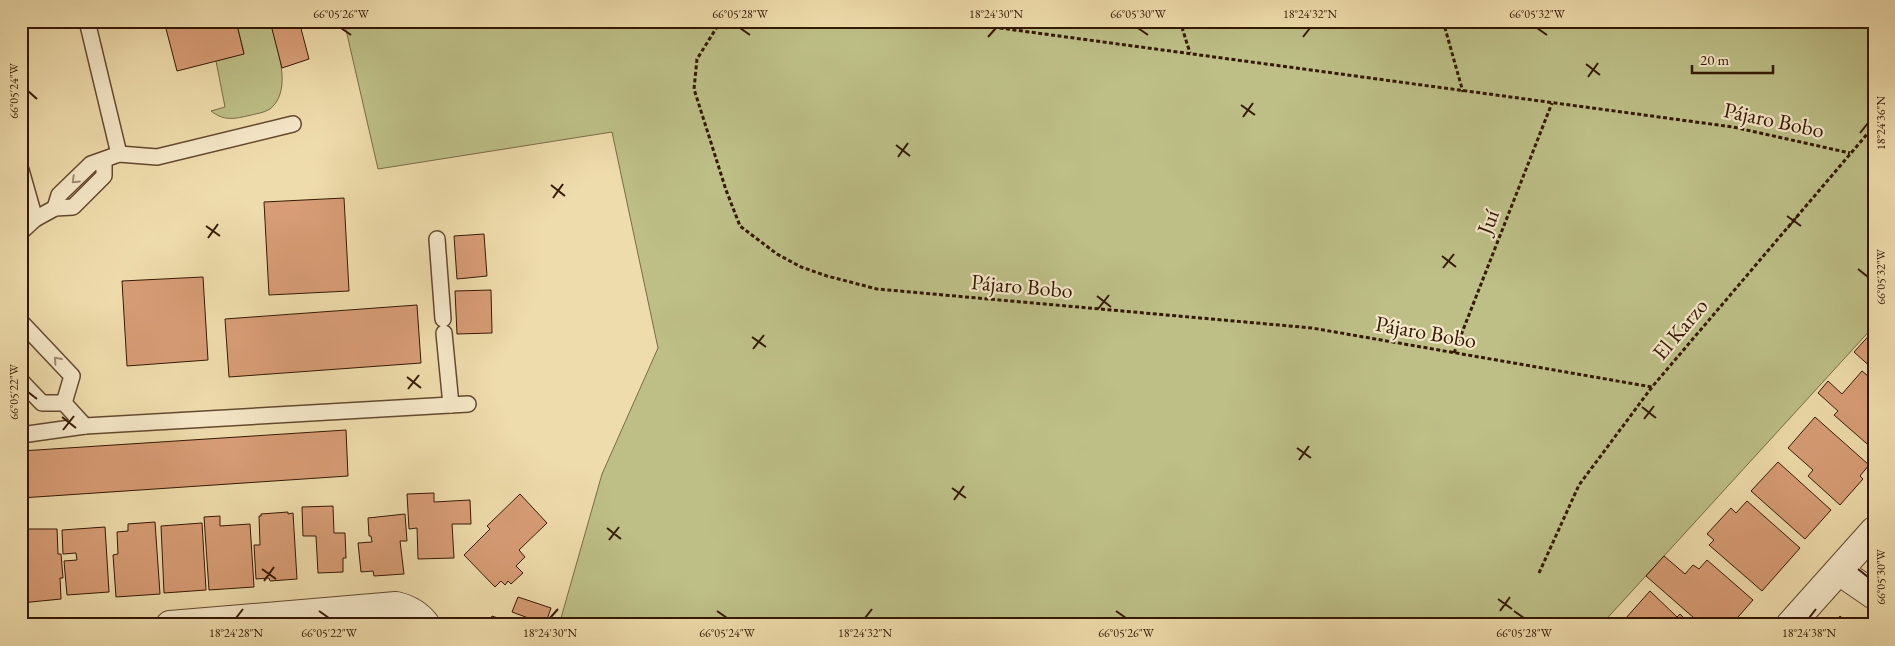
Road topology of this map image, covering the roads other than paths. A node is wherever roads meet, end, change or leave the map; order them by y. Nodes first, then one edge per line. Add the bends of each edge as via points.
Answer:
1 (87, 21) edge
2 (293, 124) dead end
3 (119, 154) junction
4 (21, 170) edge
5 (35, 219) junction
6 (21, 232) edge
7 (437, 239) dead end
8 (21, 322) edge
9 (21, 381) edge
10 (64, 402) junction
11 (468, 404) dead end
12 (450, 405) junction
13 (85, 426) junction
14 (21, 435) edge
15 (1874, 531) edge
16 (1839, 571) junction
17 (1874, 595) edge
18 (417, 617) edge
19 (182, 624) edge
20 (1790, 625) edge

1 - 3 lane
2 - 3 lane via 157,157
3 - 5 lane via 92,164 59,195 55,208
4 - 5 lane
5 - 6 lane
7 - 12 lane
10 -> 8 lane via 72,376
9 - 10 lane via 42,403
10 - 13 lane
11 - 12 lane
12 - 13 lane
13 - 14 lane
15 - 16 street
16 - 17 street
16 - 20 street
18 - 19 street via 396,606

